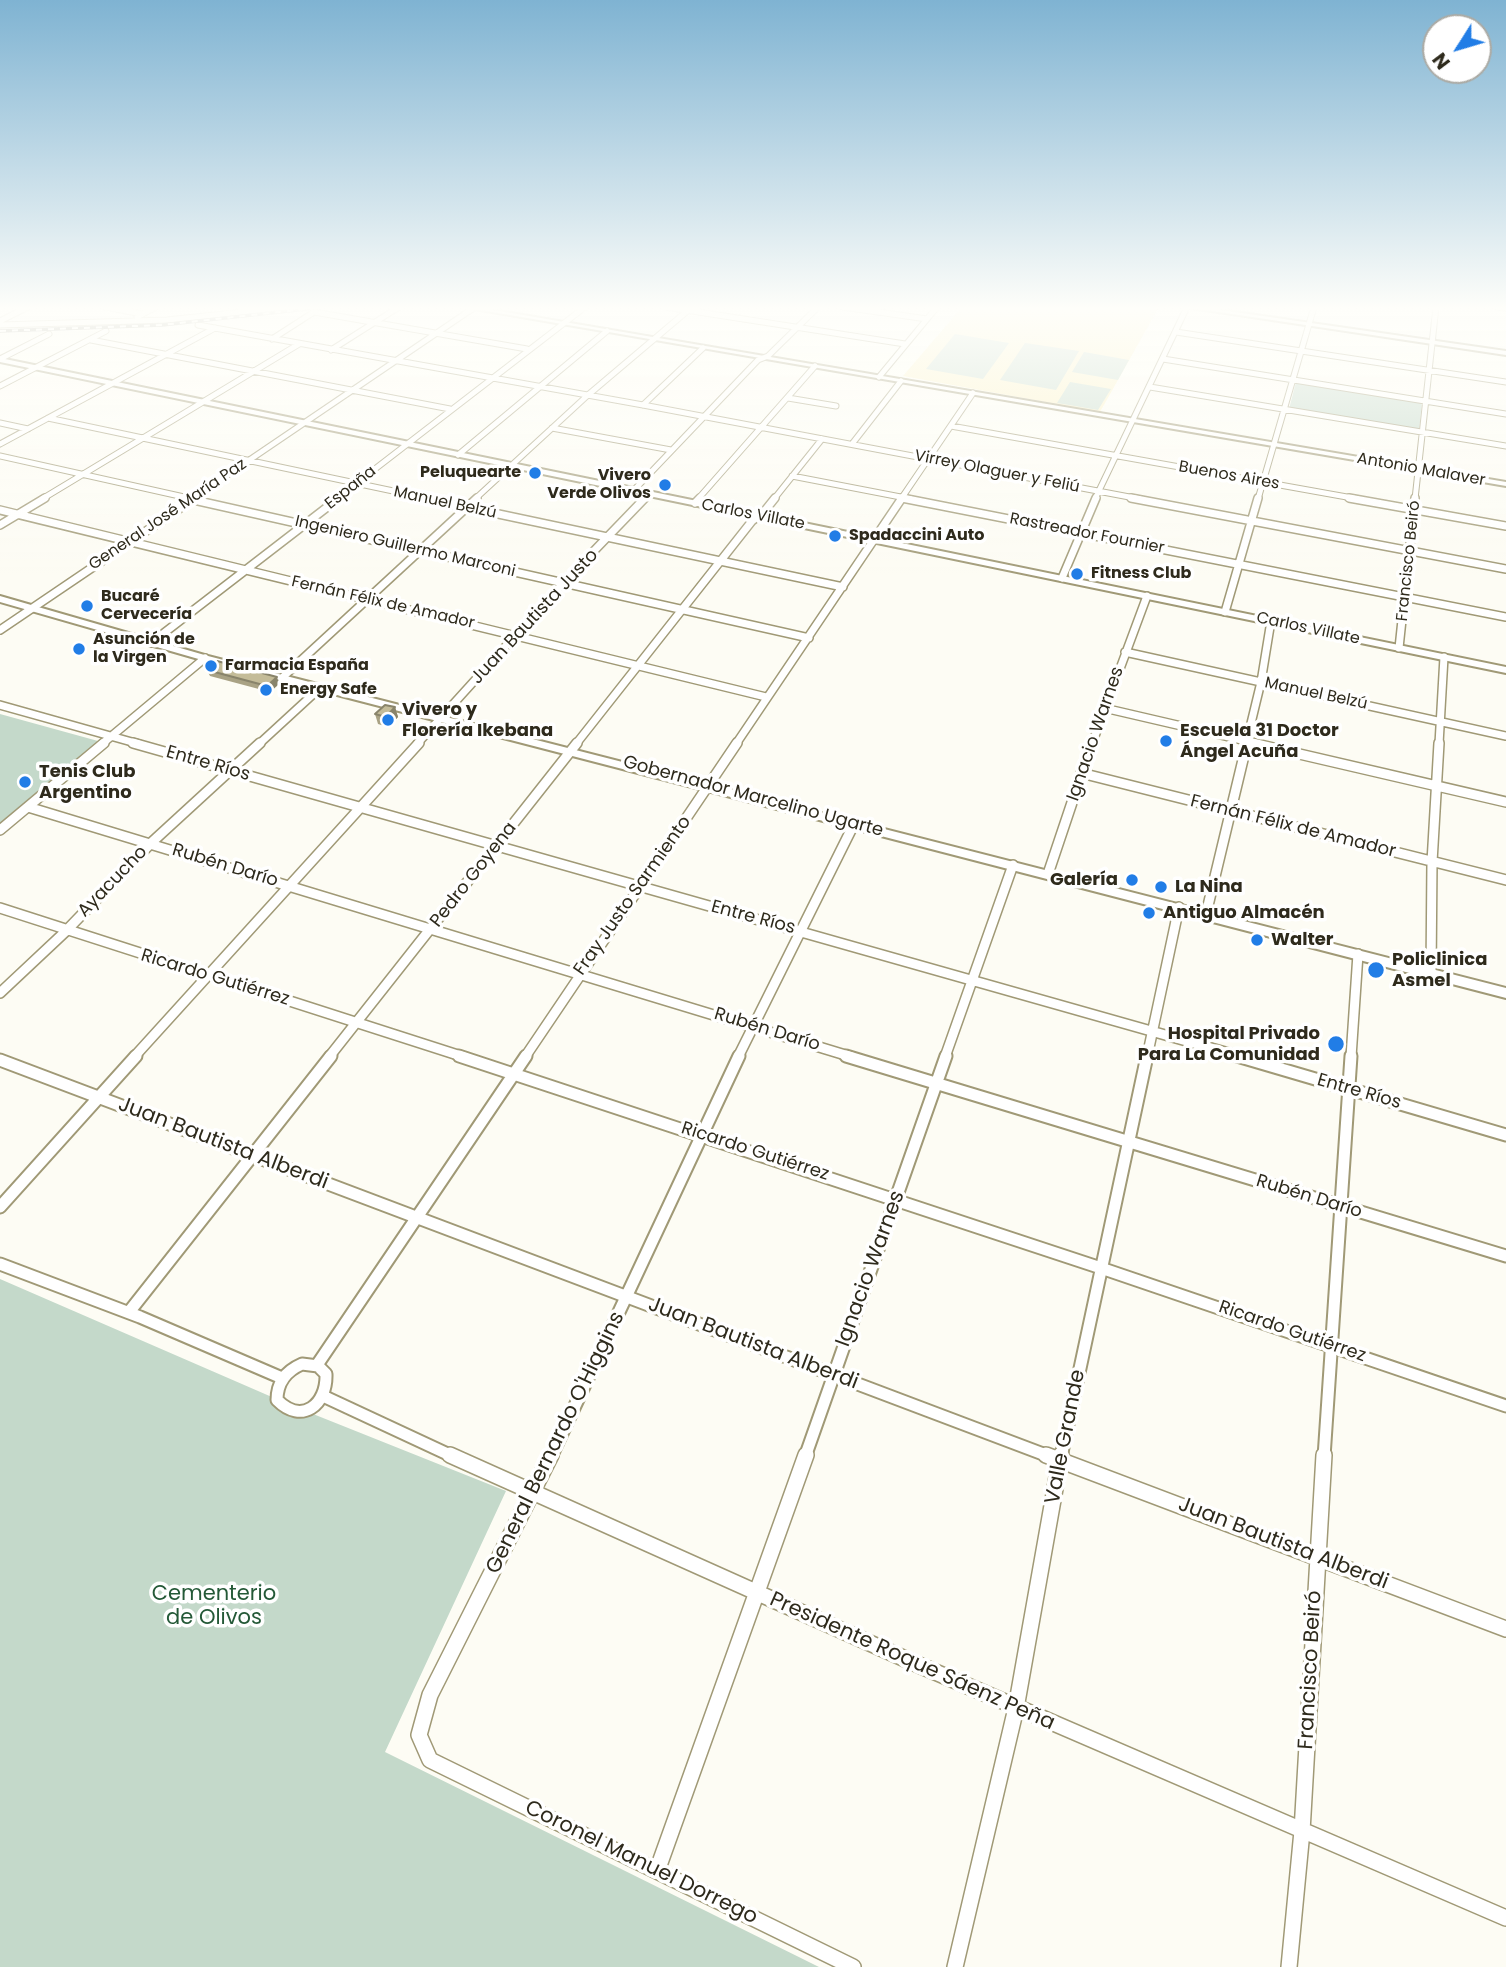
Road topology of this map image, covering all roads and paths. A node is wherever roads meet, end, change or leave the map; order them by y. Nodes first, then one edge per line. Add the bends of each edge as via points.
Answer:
1 (85, 399) edge
2 (186, 399) edge
3 (207, 399) edge
4 (339, 399) edge
5 (400, 399) edge
6 (463, 399) edge
7 (526, 399) edge
8 (584, 399) edge
9 (609, 399) edge
10 (650, 399) edge
11 (722, 399) edge
12 (787, 399) edge
13 (793, 399) edge
14 (887, 399) edge
15 (969, 399) edge
16 (1007, 399) edge
17 (1144, 399) edge
18 (1222, 399) edge
19 (1286, 399) edge
20 (1412, 399) edge
21 (1426, 401) junction
22 (202, 402) junction
23 (643, 405) junction
24 (836, 406) dead end
25 (450, 409) junction
26 (1284, 409) junction
27 (1506, 414) edge
28 (703, 417) junction
29 (48, 418) junction
30 (1133, 420) junction
31 (0, 423) edge
32 (303, 423) junction
33 (951, 426) junction
34 (763, 427) junction
35 (552, 428) junction
36 (28, 429) junction
37 (1422, 432) junction
38 (142, 438) junction
39 (822, 439) junction
40 (0, 444) edge
41 (852, 444) junction
42 (1273, 444) junction
43 (406, 445) junction
44 (1506, 446) edge
45 (671, 450) junction
46 (458, 454) junction
47 (0, 456) edge
48 (1117, 456) junction
49 (929, 459) junction
50 (248, 461) junction
51 (511, 465) junction
52 (1419, 469) junction
53 (81, 475) junction
54 (792, 476) junction
55 (1263, 482) junction
56 (1506, 484) edge
57 (355, 485) junction
58 (634, 490) junction
59 (1099, 491) junction
60 (649, 494) junction
61 (903, 498) junction
62 (191, 499) junction
63 (695, 503) junction
64 (466, 507) junction
65 (1414, 509) junction
66 (0, 510) edge
67 (16, 514) junction
68 (759, 516) junction
69 (1252, 521) junction
70 (0, 524) edge
71 (304, 525) junction
72 (1506, 526) edge
73 (1082, 533) junction
74 (609, 537) junction
75 (875, 539) junction
76 (129, 541) junction
77 (419, 550) junction
78 (1410, 550) junction
79 (720, 561) junction
80 (1239, 564) junction
81 (1506, 569) edge
82 (246, 570) junction
83 (1062, 578) junction
84 (563, 583) junction
85 (843, 587) junction
86 (1147, 596) junction
87 (1405, 597) junction
88 (0, 599) edge
89 (366, 599) junction
90 (32, 608) junction
91 (682, 609) junction
92 (1225, 612) junction
93 (1506, 617) edge
94 (1271, 621) junction
95 (0, 630) edge
96 (518, 635) junction
97 (809, 638) junction
98 (151, 643) junction
99 (1399, 648) junction
100 (1125, 652) junction
101 (1444, 657) junction
102 (205, 658) junction
103 (639, 665) junction
104 (1506, 670) edge
105 (283, 677) junction
106 (1261, 682) junction
107 (321, 687) junction
108 (766, 697) junction
109 (0, 705) edge
110 (1104, 708) junction
111 (441, 719) junction
112 (1441, 721) junction
113 (112, 736) junction
114 (1506, 736) edge
115 (1245, 741) junction
116 (573, 751) junction
117 (229, 771) junction
118 (1081, 774) junction
119 (1437, 786) junction
120 (709, 787) junction
121 (1506, 802) edge
122 (28, 807) junction
123 (358, 808) junction
124 (1231, 811) junction
125 (854, 824) junction
126 (0, 830) edge
127 (151, 843) junction
128 (496, 846) junction
129 (1432, 862) junction
130 (1013, 864) junction
131 (1048, 874) junction
132 (1506, 880) edge
133 (288, 885) junction
134 (639, 887) junction
135 (1179, 907) junction
136 (0, 908) edge
137 (1206, 914) junction
138 (432, 929) junction
139 (65, 932) junction
140 (802, 932) junction
141 (1359, 954) junction
142 (580, 973) junction
143 (1432, 974) junction
144 (207, 975) junction
145 (974, 980) junction
146 (0, 993) edge
147 (1506, 993) edge
148 (357, 1022) junction
149 (755, 1026) junction
150 (1151, 1030) junction
151 (0, 1060) edge
152 (513, 1073) junction
153 (938, 1082) junction
154 (1351, 1090) junction
155 (100, 1098) junction
156 (701, 1135) junction
157 (1506, 1135) edge
158 (1128, 1140) junction
159 (253, 1156) junction
160 (896, 1199) junction
161 (0, 1207) edge
162 (1342, 1208) junction
163 (416, 1217) junction
164 (1506, 1256) edge
165 (0, 1264) edge
166 (1102, 1267) junction
167 (627, 1296) junction
168 (129, 1312) junction
169 (1332, 1346) junction
170 (317, 1365) junction
171 (834, 1375) junction
172 (282, 1378) junction
173 (323, 1396) junction
174 (1506, 1406) edge
175 (1060, 1460) junction
176 (533, 1495) junction
177 (1317, 1557) junction
178 (758, 1594) junction
179 (1506, 1629) edge
180 (1016, 1708) junction
181 (430, 1760) joint
182 (1302, 1831) junction
183 (657, 1871) junction
184 (1506, 1918) edge
185 (853, 1967) edge
186 (955, 1967) edge
187 (1289, 1967) edge

1 - 29 street
2 - 22 street, Carlos Villate
3 - 22 street
4 - 32 street, General José María Paz
5 - 25 street
6 - 25 street, España
7 - 46 street
8 - 35 street
9 - 23 street, Virrey Olaguer y Feliú
10 - 23 street
11 - 28 street
12 - 34 street
13 - 24 street
14 - 41 street
15 - 33 street, Fray Justo Sarmiento
16 - 30 street, Antonio Malaver
17 - 30 street
18 - 26 street
19 - 26 street
20 - 21 street
21 - 27 street
21 - 37 street, Francisco Beiró
22 - 32 street, Carlos Villate
22 - 38 street
23 - 28 street, Virrey Olaguer y Feliú
25 - 43 street, España
26 - 37 street
26 - 42 street
28 - 34 street, Virrey Olaguer y Feliú
28 - 45 street
29 - 36 street
29 - 38 street, Manuel Belzú
30 - 42 street, Antonio Malaver
30 - 48 street
31 - 36 street
32 - 43 street, Carlos Villate
32 - 50 street, General José María Paz
33 - 48 street, Buenos Aires
33 - 49 street, Fray Justo Sarmiento
34 - 39 street, Virrey Olaguer y Feliú
34 - 63 street
35 - 45 street
35 - 51 street
36 - 40 street
37 - 44 street
37 - 52 street, Francisco Beiró
38 - 50 street, Manuel Belzú
38 - 53 street
39 - 41 street, Virrey Olaguer y Feliú
39 - 54 street, Pedro Goyena
41 - 49 street, Virrey Olaguer y Feliú
42 - 52 street, Antonio Malaver
42 - 55 street
43 - 46 street, Carlos Villate
43 - 57 street, España
45 - 58 street
46 - 51 street, Carlos Villate
47 - 53 street, Ingeniero Guillermo Marconi
48 - 55 street, Buenos Aires
48 - 59 street
49 - 59 street, Virrey Olaguer y Feliú
49 - 61 street, Fray Justo Sarmiento
50 - 57 street, Manuel Belzú
50 - 62 street, General José María Paz
51 - 58 street, Carlos Villate
51 - 64 street
52 - 56 street, Antonio Malaver
52 - 65 street, Francisco Beiró
53 - 62 street, Ingeniero Guillermo Marconi
53 - 67 street
54 - 61 street, Rastreador Fournier
54 - 68 street, Pedro Goyena
55 - 65 street, Buenos Aires
55 - 69 street
57 - 64 street, Manuel Belzú
57 - 71 street, España
58 - 60 street, Carlos Villate
59 - 69 street, Virrey Olaguer y Feliú
59 - 73 street
60 - 63 street, Carlos Villate
60 - 74 street, Juan Bautista Justo
61 - 73 street, Rastreador Fournier
61 - 75 street, Fray Justo Sarmiento
62 - 71 street, Ingeniero Guillermo Marconi
62 - 76 street, General José María Paz
63 - 68 street, Carlos Villate
64 - 74 street, Manuel Belzú
64 - 77 street
65 - 72 street, Buenos Aires
65 - 78 street, Francisco Beiró
66 - 67 street, Fernán Félix de Amador
67 - 70 street
67 - 76 street, Fernán Félix de Amador
68 - 75 street, Carlos Villate
68 - 79 street, Pedro Goyena
69 - 78 street, Virrey Olaguer y Feliú
69 - 80 street
71 - 77 street, Ingeniero Guillermo Marconi
71 - 82 street, España
73 - 80 street, Rastreador Fournier
73 - 83 street
74 - 79 street, Manuel Belzú
74 - 84 street, Juan Bautista Justo
75 - 83 street, Carlos Villate
75 - 85 street, Fray Justo Sarmiento
76 - 82 street, Fernán Félix de Amador
76 - 90 street, General José María Paz
77 - 84 street, Ingeniero Guillermo Marconi
77 - 89 street
78 - 81 street, Virrey Olaguer y Feliú
78 - 87 street, Francisco Beiró
79 - 85 street, Manuel Belzú
79 - 91 street, Pedro Goyena
80 - 87 street, Rastreador Fournier
80 - 92 street
82 - 89 street, Fernán Félix de Amador
82 - 98 street, España
83 - 86 street, Carlos Villate
84 - 91 street, Ingeniero Guillermo Marconi
84 - 96 street, Juan Bautista Justo
85 - 97 street, Fray Justo Sarmiento
86 - 92 street, Carlos Villate
86 - 100 street, Ignacio Warnes
87 - 93 street, Rastreador Fournier
87 - 99 street, Francisco Beiró
88 - 90 street, Gobernador Marcelino Ugarte
89 - 96 street, Fernán Félix de Amador
89 - 105 street
90 - 95 street, General José María Paz
90 - 98 street, Gobernador Marcelino Ugarte
91 - 97 street, Ingeniero Guillermo Marconi
91 - 103 street, Pedro Goyena
92 - 94 street, Carlos Villate
94 - 99 street, Carlos Villate
94 - 106 street
96 - 103 street, Fernán Félix de Amador
96 - 111 street, Juan Bautista Justo
97 - 108 street, Fray Justo Sarmiento
98 - 102 street, Gobernador Marcelino Ugarte
99 - 101 street, Carlos Villate
100 - 106 street, Manuel Belzú
100 - 110 street, Ignacio Warnes
101 - 104 street, Carlos Villate
101 - 112 street
102 - 105 street, Gobernador Marcelino Ugarte
102 - 113 street
103 - 108 street, Fernán Félix de Amador
103 - 116 street, Pedro Goyena
105 - 107 street, Gobernador Marcelino Ugarte
106 - 112 street, Manuel Belzú
106 - 115 street
107 - 111 street, Gobernador Marcelino Ugarte
107 - 117 street, Ayacucho
108 - 120 street, Fray Justo Sarmiento
109 - 113 street, Entre Ríos
110 - 115 street
110 - 118 street, Ignacio Warnes
111 - 116 street, Gobernador Marcelino Ugarte
111 - 123 street, Juan Bautista Justo
112 - 114 street, Manuel Belzú
112 - 119 street
113 - 117 street, Entre Ríos
113 - 122 street
115 - 119 street
115 - 124 street
116 - 120 street, Gobernador Marcelino Ugarte
116 - 128 street, Pedro Goyena
117 - 123 street, Entre Ríos
117 - 127 street, Ayacucho
118 - 124 street, Fernán Félix de Amador
118 - 131 street, Ignacio Warnes
119 - 121 street
119 - 129 street
120 - 125 street, Gobernador Marcelino Ugarte
120 - 134 street, Fray Justo Sarmiento
122 - 126 street
122 - 127 street, Rubén Darío
123 - 128 street, Entre Ríos
123 - 133 street, Juan Bautista Justo
124 - 129 street, Fernán Félix de Amador
124 - 137 street
125 - 130 street, Gobernador Marcelino Ugarte
125 - 140 street, General Bernardo O'Higgins
127 - 133 street, Rubén Darío
127 - 139 street, Ayacucho
128 - 134 street, Entre Ríos
128 - 138 street, Pedro Goyena
129 - 132 street, Fernán Félix de Amador
129 - 143 street
130 - 131 street, Gobernador Marcelino Ugarte
130 - 145 street, Ignacio Warnes
131 - 135 street, Gobernador Marcelino Ugarte
133 - 138 street, Rubén Darío
133 - 144 street, Juan Bautista Justo
134 - 140 street, Entre Ríos
134 - 142 street, Fray Justo Sarmiento
135 - 137 street, Gobernador Marcelino Ugarte
135 - 150 street, Valle Grande
136 - 139 street, Ricardo Gutiérrez
137 - 141 street, Gobernador Marcelino Ugarte
138 - 142 street, Rubén Darío
138 - 148 street, Pedro Goyena
139 - 144 street, Ricardo Gutiérrez
139 - 146 street, Ayacucho
140 - 145 street, Entre Ríos
140 - 149 street, General Bernardo O'Higgins
141 - 143 street, Gobernador Marcelino Ugarte
141 - 154 street, Francisco Beiró
142 - 149 street, Rubén Darío
142 - 152 street, Fray Justo Sarmiento
143 - 147 street, Gobernador Marcelino Ugarte
144 - 148 street, Ricardo Gutiérrez
144 - 155 street, Juan Bautista Justo
145 - 150 street, Entre Ríos
145 - 153 street, Ignacio Warnes
148 - 152 street, Ricardo Gutiérrez
148 - 159 street, Pedro Goyena
149 - 153 street, Rubén Darío
149 - 156 street, General Bernardo O'Higgins
150 - 154 street, Entre Ríos
150 - 158 street, Valle Grande
151 - 155 street, Juan Bautista Alberdi
152 - 156 street, Ricardo Gutiérrez
152 - 163 street, Fray Justo Sarmiento
153 - 158 street, Rubén Darío
153 - 160 street, Ignacio Warnes
154 - 157 street, Entre Ríos
154 - 162 street, Francisco Beiró
155 - 159 street, Juan Bautista Alberdi
155 - 161 street, Juan Bautista Justo
156 - 160 street, Ricardo Gutiérrez
156 - 167 street, General Bernardo O'Higgins
158 - 162 street, Rubén Darío
158 - 166 street, Valle Grande
159 - 163 street, Juan Bautista Alberdi
159 - 168 street, Pedro Goyena
160 - 166 street, Ricardo Gutiérrez
160 - 171 street, Ignacio Warnes
162 - 164 street, Rubén Darío
162 - 169 street, Francisco Beiró
163 - 167 street, Juan Bautista Alberdi
163 - 170 street, Fray Justo Sarmiento
165 - 168 street
166 - 169 street, Ricardo Gutiérrez
166 - 175 street, Valle Grande
167 - 171 street, Juan Bautista Alberdi
167 - 176 street, General Bernardo O'Higgins
168 - 172 street
169 - 174 street, Ricardo Gutiérrez
169 - 177 street, Francisco Beiró
170 - 172 street via 295,1367
170 - 173 street via 326,1375
171 - 175 street, Juan Bautista Alberdi
171 - 178 street, Ignacio Warnes
172 - 173 street via 278,1400 286,1410 298,1413
173 - 176 street, Presidente Roque Sáenz Peña
175 - 177 street, Juan Bautista Alberdi
175 - 180 street, Valle Grande
176 - 178 street, Presidente Roque Sáenz Peña
176 - 181 street, General Bernardo O'Higgins via 430,1695 419,1735
177 - 179 street, Juan Bautista Alberdi
177 - 182 street, Francisco Beiró
178 - 180 street, Presidente Roque Sáenz Peña
178 - 183 street, Ignacio Warnes
180 - 182 street, Presidente Roque Sáenz Peña
180 - 186 street, Valle Grande
181 - 183 street, Coronel Manuel Dorrego
182 - 184 street, Presidente Roque Sáenz Peña
182 - 187 street, Francisco Beiró
183 - 185 street, Coronel Manuel Dorrego

